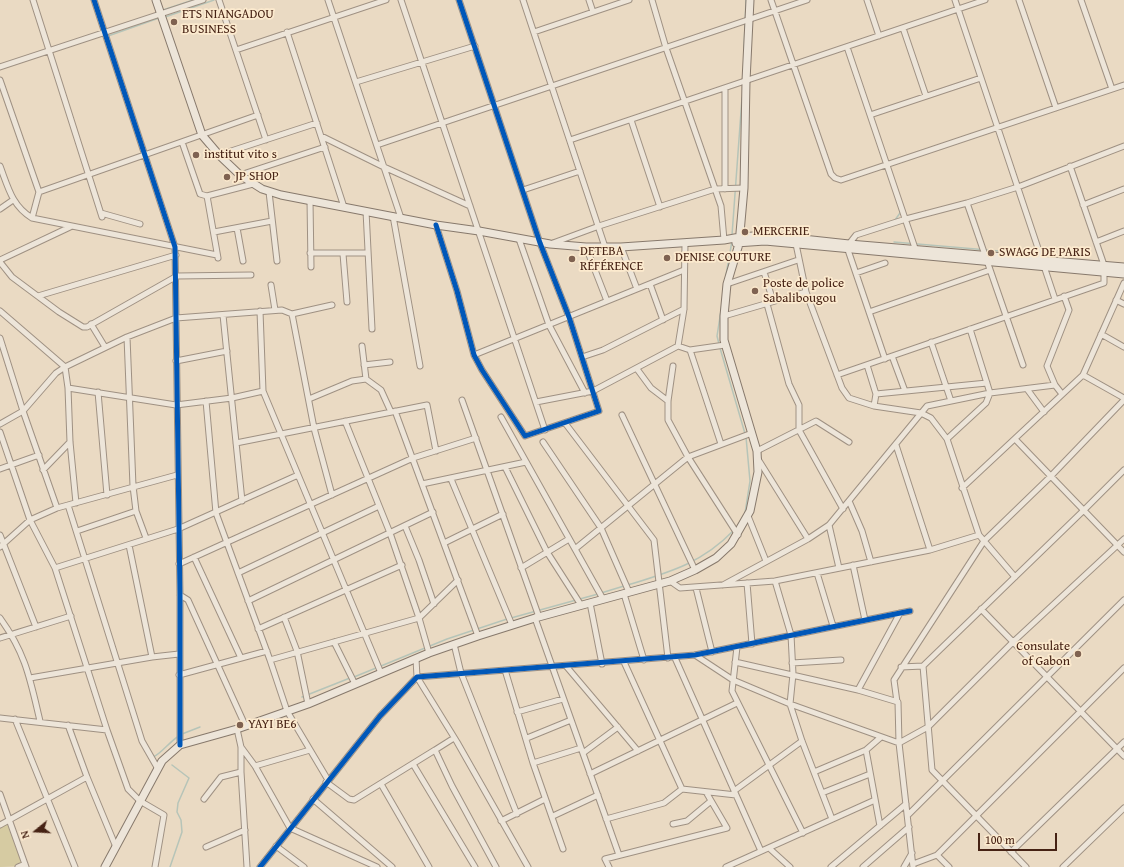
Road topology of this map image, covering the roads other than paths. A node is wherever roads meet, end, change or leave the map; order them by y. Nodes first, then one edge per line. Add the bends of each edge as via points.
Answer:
1 (33, 0) edge
2 (94, 0) edge
3 (156, 0) edge
4 (203, 0) edge
5 (219, 0) edge
6 (328, 0) edge
7 (386, 0) edge
8 (401, 0) edge
9 (459, 0) edge
10 (523, 0) edge
11 (589, 0) edge
12 (629, 0) edge
13 (652, 0) edge
14 (750, 0) edge
15 (771, 0) edge
16 (807, 0) edge
17 (867, 0) edge
18 (955, 0) edge
19 (985, 0) edge
20 (1019, 0) edge
21 (1081, 0) edge
22 (958, 9) junction
23 (775, 11) junction
24 (593, 12) junction
25 (161, 14) junction
26 (334, 17) junction
27 (749, 20) junction
28 (903, 28) junction
29 (287, 32) junction
30 (534, 32) junction
31 (104, 33) junction
32 (879, 36) junction
33 (474, 46) junction
34 (847, 47) junction
35 (666, 48) junction
36 (236, 50) junction
37 (49, 51) junction
38 (422, 62) junction
39 (793, 65) junction
40 (0, 67) edge
41 (981, 78) junction
42 (0, 80) edge
43 (746, 81) junction
44 (356, 82) junction
45 (1124, 85) edge
46 (552, 86) junction
47 (725, 88) junction
48 (1112, 89) junction
49 (926, 96) junction
50 (685, 102) junction
51 (495, 106) junction
52 (1056, 108) junction
53 (258, 115) junction
54 (870, 115) junction
55 (631, 120) junction
56 (317, 123) junction
57 (442, 123) junction
58 (998, 127) junction
59 (202, 135) junction
60 (321, 136) junction
61 (266, 140) junction
62 (570, 140) junction
63 (182, 142) junction
64 (377, 146) junction
65 (1124, 146) edge
66 (325, 147) junction
67 (218, 155) junction
68 (146, 156) junction
69 (0, 166) edge
70 (887, 166) junction
71 (1070, 166) junction
72 (384, 167) junction
73 (580, 171) junction
74 (240, 174) junction
75 (89, 175) junction
76 (3, 181) edge
77 (253, 184) junction
78 (1018, 187) junction
79 (744, 188) junction
80 (715, 189) junction
81 (725, 189) junction
82 (1124, 189) edge
83 (523, 190) junction
84 (39, 192) junction
85 (269, 192) junction
86 (207, 196) junction
87 (13, 200) junction
88 (310, 200) junction
89 (967, 203) junction
90 (1083, 204) junction
91 (470, 206) junction
92 (344, 207) junction
93 (660, 207) junction
94 (0, 208) edge
95 (366, 211) junction
96 (393, 216) junction
97 (32, 218) junction
98 (401, 218) junction
99 (906, 219) junction
100 (272, 221) junction
101 (140, 224) dead end
102 (436, 225) junction
103 (599, 226) junction
104 (70, 227) junction
105 (238, 228) junction
106 (479, 231) junction
107 (214, 232) junction
108 (1124, 232) edge
109 (519, 239) junction
110 (725, 240) junction
111 (739, 240) junction
112 (540, 242) junction
113 (1096, 242) junction
114 (685, 243) junction
115 (550, 244) junction
116 (796, 244) junction
117 (175, 246) junction
118 (586, 247) junction
119 (606, 247) junction
120 (621, 247) junction
121 (848, 247) junction
122 (367, 252) junction
123 (917, 252) junction
124 (310, 253) junction
125 (343, 254) junction
126 (176, 255) junction
127 (986, 258) junction
128 (798, 260) junction
129 (0, 261) edge
130 (243, 261) dead end
131 (277, 261) dead end
132 (885, 264) dead end
133 (1044, 264) junction
134 (1104, 265) junction
135 (312, 266) dead end
136 (1124, 267) edge
137 (684, 270) junction
138 (990, 270) junction
139 (764, 272) junction
140 (856, 273) junction
141 (1105, 273) junction
142 (1124, 274) edge
143 (251, 275) dead end
144 (177, 276) junction
145 (1124, 283) edge
146 (650, 284) junction
147 (727, 284) junction
148 (270, 285) dead end
149 (637, 289) junction
150 (806, 292) junction
151 (38, 296) junction
152 (1064, 296) junction
153 (1055, 299) junction
154 (1116, 300) junction
155 (607, 301) junction
156 (773, 301) junction
157 (347, 302) dead end
158 (767, 304) junction
159 (1124, 304) edge
160 (332, 305) dead end
161 (684, 309) junction
162 (275, 310) junction
163 (0, 311) edge
164 (260, 312) junction
165 (869, 312) junction
166 (292, 314) junction
167 (223, 315) junction
168 (724, 316) junction
169 (1006, 316) junction
170 (569, 317) junction
171 (176, 318) junction
172 (663, 320) junction
173 (91, 324) junction
174 (549, 325) junction
175 (372, 329) dead end
176 (970, 329) junction
177 (1101, 334) junction
178 (0, 338) edge
179 (127, 338) junction
180 (515, 339) junction
181 (931, 342) junction
182 (725, 345) junction
183 (362, 346) dead end
184 (678, 346) junction
185 (105, 347) junction
186 (1124, 347) edge
187 (2, 348) edge
188 (690, 350) junction
189 (227, 351) junction
190 (474, 355) junction
191 (892, 356) junction
192 (582, 357) junction
193 (885, 358) junction
194 (176, 361) junction
195 (390, 362) dead end
196 (364, 365) junction
197 (866, 365) junction
198 (1023, 365) dead end
199 (420, 366) dead end
200 (674, 366) dead end
201 (65, 367) junction
202 (637, 369) junction
203 (837, 375) junction
204 (1083, 375) junction
205 (366, 379) junction
206 (987, 383) junction
207 (1054, 385) junction
208 (946, 387) junction
209 (68, 388) junction
210 (1027, 389) junction
211 (263, 391) junction
212 (593, 391) junction
213 (905, 391) junction
214 (98, 392) junction
215 (585, 393) junction
216 (990, 393) junction
217 (876, 394) junction
218 (1062, 394) junction
219 (129, 397) junction
220 (232, 398) junction
221 (309, 399) junction
222 (1124, 399) edge
223 (462, 400) dead end
224 (206, 401) junction
225 (668, 401) junction
226 (951, 401) junction
227 (536, 402) junction
228 (176, 405) junction
229 (874, 406) junction
230 (22, 411) junction
231 (393, 411) junction
232 (1044, 412) junction
233 (921, 413) junction
234 (622, 415) dead end
235 (501, 417) dead end
236 (345, 421) junction
237 (565, 423) junction
238 (0, 424) edge
239 (314, 428) junction
240 (546, 430) junction
241 (799, 430) junction
242 (0, 432) edge
243 (752, 433) junction
244 (281, 435) junction
245 (476, 438) junction
246 (947, 439) junction
247 (1015, 439) junction
248 (70, 442) junction
249 (543, 442) dead end
250 (848, 442) dead end
251 (236, 443) junction
252 (721, 444) junction
253 (896, 445) junction
254 (436, 451) junction
255 (39, 455) junction
256 (758, 455) junction
257 (688, 457) junction
258 (413, 458) junction
259 (526, 462) junction
260 (10, 465) junction
261 (505, 467) junction
262 (0, 469) edge
263 (44, 470) junction
264 (1124, 470) edge
265 (488, 471) junction
266 (177, 475) junction
267 (298, 476) junction
268 (1050, 477) junction
269 (451, 478) junction
270 (367, 479) junction
271 (656, 483) junction
272 (422, 484) junction
273 (133, 486) junction
274 (962, 488) junction
275 (107, 494) junction
276 (332, 495) junction
277 (242, 501) junction
278 (850, 501) junction
279 (76, 503) junction
280 (310, 504) junction
281 (68, 505) junction
282 (379, 506) junction
283 (628, 507) junction
284 (57, 508) junction
285 (843, 509) junction
286 (136, 511) junction
287 (1083, 511) junction
288 (433, 512) junction
289 (216, 513) junction
290 (503, 514) junction
291 (748, 516) junction
292 (30, 520) junction
293 (829, 525) junction
294 (405, 526) junction
295 (601, 528) junction
296 (178, 529) junction
297 (472, 529) junction
298 (77, 531) junction
299 (322, 533) junction
300 (390, 533) junction
301 (738, 534) junction
302 (0, 535) edge
303 (979, 535) junction
304 (146, 538) junction
305 (569, 539) junction
306 (808, 539) junction
307 (1124, 539) edge
308 (984, 541) junction
309 (444, 542) junction
310 (226, 543) junction
311 (2, 545) edge
312 (129, 545) junction
313 (1118, 546) junction
314 (575, 549) junction
315 (930, 550) junction
316 (546, 552) junction
317 (1124, 552) edge
318 (194, 557) junction
319 (85, 559) junction
320 (333, 560) junction
321 (766, 561) junction
322 (871, 562) junction
323 (179, 564) junction
324 (402, 565) junction
325 (853, 566) junction
326 (55, 568) junction
327 (521, 568) junction
328 (838, 568) junction
329 (695, 570) junction
330 (238, 573) junction
331 (817, 573) junction
332 (1015, 577) junction
333 (458, 580) junction
334 (670, 581) junction
335 (775, 581) junction
336 (747, 583) junction
337 (659, 584) junction
338 (723, 585) junction
339 (696, 588) junction
340 (346, 590) junction
341 (626, 593) junction
342 (180, 595) junction
343 (603, 599) junction
344 (1124, 600) edge
345 (248, 601) junction
346 (590, 603) junction
347 (434, 604) junction
348 (581, 605) junction
349 (981, 609) junction
350 (910, 611) dead end
351 (900, 613) junction
352 (71, 616) junction
353 (284, 617) junction
354 (537, 617) junction
355 (0, 618) edge
356 (419, 618) junction
357 (865, 620) junction
358 (512, 625) junction
359 (833, 626) junction
360 (36, 627) junction
361 (258, 629) junction
362 (364, 633) junction
363 (12, 634) junction
364 (790, 635) junction
365 (478, 636) junction
366 (0, 638) edge
367 (334, 642) junction
368 (1013, 642) junction
369 (454, 644) junction
370 (752, 644) junction
371 (737, 646) junction
372 (267, 651) junction
373 (297, 651) junction
374 (712, 652) junction
375 (429, 653) junction
376 (179, 654) junction
377 (695, 655) junction
378 (152, 657) junction
379 (241, 658) junction
380 (668, 658) junction
381 (675, 658) junction
382 (416, 659) junction
383 (270, 660) junction
384 (644, 660) junction
385 (841, 660) dead end
386 (624, 662) junction
387 (735, 662) junction
388 (218, 663) junction
389 (792, 663) junction
390 (118, 664) junction
391 (602, 664) junction
392 (566, 666) junction
393 (923, 666) junction
394 (901, 667) junction
395 (88, 668) junction
396 (552, 668) junction
397 (1124, 668) edge
398 (505, 670) junction
399 (380, 673) junction
400 (461, 673) junction
401 (793, 674) junction
402 (180, 675) junction
403 (417, 677) junction
404 (1046, 677) junction
405 (30, 678) junction
406 (734, 680) junction
407 (355, 684) junction
408 (858, 690) junction
409 (563, 699) junction
410 (897, 702) junction
411 (737, 703) junction
412 (308, 704) junction
413 (790, 704) junction
414 (287, 711) junction
415 (517, 712) junction
416 (1080, 712) junction
417 (0, 718) edge
418 (15, 719) junction
419 (571, 720) junction
420 (703, 720) junction
421 (40, 721) junction
422 (68, 725) junction
423 (245, 725) junction
424 (928, 726) junction
425 (618, 728) junction
426 (237, 729) junction
427 (107, 730) junction
428 (881, 736) junction
429 (454, 738) junction
430 (527, 738) junction
431 (660, 740) junction
432 (802, 741) junction
433 (1124, 742) edge
434 (900, 743) junction
435 (180, 745) junction
436 (241, 747) junction
437 (1117, 749) junction
438 (310, 750) junction
439 (435, 750) junction
440 (866, 750) junction
441 (582, 751) junction
442 (638, 751) junction
443 (1124, 756) edge
444 (534, 763) junction
445 (414, 764) junction
446 (769, 765) junction
447 (255, 766) junction
448 (158, 769) junction
449 (241, 772) junction
450 (814, 772) junction
451 (590, 774) junction
452 (870, 774) junction
453 (87, 777) junction
454 (942, 780) junction
455 (327, 781) junction
456 (381, 784) junction
457 (682, 789) junction
458 (706, 792) junction
459 (735, 793) junction
460 (822, 793) junction
461 (0, 794) edge
462 (598, 795) junction
463 (204, 799) dead end
464 (313, 799) junction
465 (545, 799) junction
466 (47, 800) junction
467 (875, 800) junction
468 (711, 801) junction
469 (140, 802) junction
470 (906, 804) junction
471 (1124, 808) edge
472 (517, 814) junction
473 (908, 815) junction
474 (552, 816) junction
475 (975, 816) junction
476 (9, 819) junction
477 (606, 819) junction
478 (832, 819) junction
479 (502, 821) junction
480 (673, 824) dead end
481 (0, 825) edge
482 (880, 826) junction
483 (909, 827) junction
484 (290, 828) junction
485 (245, 830) junction
486 (803, 832) junction
487 (276, 846) junction
488 (206, 847) dead end
489 (117, 848) junction
490 (563, 848) dead end
491 (769, 848) junction
492 (761, 851) junction
493 (1011, 852) junction
494 (912, 853) junction
495 (619, 855) junction
496 (937, 855) junction
497 (26, 866) edge
498 (394, 866) edge
499 (913, 866) edge
500 (18, 867) edge
501 (74, 867) edge
502 (105, 867) edge
503 (154, 867) edge
504 (247, 867) edge
505 (260, 867) edge
506 (304, 867) edge
507 (377, 867) edge
508 (429, 867) edge
509 (475, 867) edge
510 (496, 867) edge
511 (528, 867) edge
512 (609, 867) edge
513 (726, 867) edge
514 (790, 867) edge
515 (831, 867) edge
516 (863, 867) edge
517 (904, 867) edge
518 (949, 867) edge
519 (1026, 867) edge
520 (1064, 867) edge

1 - 37 street
2 - 31 street
3 - 25 main road
4 - 25 street
5 - 36 street
6 - 26 street
7 - 26 street
8 - 38 street
9 - 33 street
10 - 30 street
11 - 24 street
12 - 24 street
13 - 35 street
14 - 27 main road
15 - 23 street
16 - 23 street
17 - 32 street
18 - 22 street
19 - 22 street
20 - 52 street
21 - 48 street
22 - 28 street
22 - 41 street
23 - 27 street
23 - 39 street
24 - 30 street
25 - 31 street
25 - 59 main road
26 - 29 street
26 - 44 street
27 - 35 street
27 - 43 main road
28 - 32 street
28 - 49 street
29 - 36 street
29 - 56 street
30 - 46 street
31 - 37 street
31 - 68 street
32 - 34 street
33 - 38 street
33 - 51 street
34 - 39 street
34 - 54 street
35 - 46 street
35 - 50 street
36 - 53 street
37 - 40 street
37 - 75 street
38 - 44 street
38 - 57 street
39 - 43 street
39 - 70 street via 831,174 841,180
41 - 49 street
41 - 58 street
42 - 84 street
43 - 47 street
43 - 79 main road
44 - 64 street
45 - 48 street
46 - 51 street
46 - 62 street
47 - 50 street
47 - 81 street
48 - 52 street
49 - 54 street
50 - 55 street
50 - 80 street
51 - 57 street
51 - 83 street
52 - 58 street
53 - 59 street
53 - 61 street
54 - 70 street
55 - 62 street
55 - 93 street
56 - 60 street
56 - 61 street
57 - 64 street
57 - 91 street
58 - 70 street
58 - 78 street
59 - 63 street
59 - 67 main road
60 - 66 street
60 - 72 street
61 - 67 street
62 - 73 street
63 - 68 street
63 - 86 street via 200,194
64 - 72 street
65 - 71 street
66 - 74 street
66 - 92 street
67 - 74 main road
68 - 75 street
68 - 117 street
69 - 76 street
70 - 99 street
71 - 78 street
71 - 90 street
72 - 91 street
72 - 98 street
73 - 83 street
73 - 103 street
74 - 77 main road
75 - 84 street
75 - 101 street via 102,215
76 - 87 street
77 - 85 main road
77 - 86 street
78 - 89 street
78 - 133 street
79 - 81 street
79 - 111 main road
80 - 81 street
80 - 93 street
80 - 110 street via 721,206
82 - 90 street
83 - 112 street
84 - 97 street
85 - 88 main road
85 - 100 street
86 - 107 street
87 - 94 street
87 - 97 street via 22,212
88 - 92 main road
88 - 124 street
89 - 99 street
89 - 127 street
90 - 113 street
91 - 106 street
92 - 95 main road
93 - 103 street
95 - 96 main road
95 - 122 street
96 - 98 main road
96 - 199 street
97 - 104 street
98 - 102 main road
99 - 121 street via 856,235
99 - 123 street
100 - 105 street
100 - 131 street
102 - 106 main road
102 - 190 street
103 - 115 street
103 - 119 street
104 - 117 street
104 - 129 street
105 - 107 street
105 - 130 street
106 - 109 main road
106 - 180 street
107 - 117 street via 218,257
108 - 113 street
109 - 112 main road
109 - 174 street
110 - 111 main road
110 - 114 main road
111 - 116 main road
111 - 121 main road via 766,235
111 - 147 main road
112 - 115 main road
112 - 170 street
113 - 134 street
114 - 120 main road
114 - 137 street
115 - 118 main road
116 - 121 main road
116 - 128 street
117 - 126 street
118 - 119 main road
118 - 155 street
119 - 120 main road
120 - 149 street
121 - 123 main road
121 - 140 street
122 - 125 street
122 - 175 street
123 - 127 main road
124 - 125 street
124 - 135 street
125 - 157 street
126 - 144 street
126 - 151 street
127 - 133 main road
127 - 138 street
128 - 139 street
128 - 150 street
129 - 151 street via 12,277
132 - 140 street
133 - 134 main road
133 - 141 main road
133 - 153 street
134 - 136 main road
134 - 141 street
137 - 146 street
137 - 161 street
138 - 165 street
138 - 169 street
139 - 147 street
139 - 156 street
140 - 165 street
141 - 142 main road
141 - 152 street via 1104,283 1101,285
143 - 144 street
144 - 171 street
144 - 173 street
145 - 154 street
146 - 149 street
146 - 172 street
147 - 168 main road
148 - 162 street
149 - 155 street
150 - 156 street
150 - 203 street
151 - 173 street via 79,326 87,327
152 - 153 street
152 - 207 street via 1068,310 1047,366
153 - 169 street
154 - 159 street
154 - 177 street
155 - 170 street
156 - 158 street
158 - 168 street
158 - 241 street via 789,384 799,405
160 - 166 street
161 - 172 street
161 - 184 street
162 - 164 street
162 - 166 street
163 - 201 street
164 - 167 street
164 - 211 street
165 - 193 street
166 - 221 street
167 - 171 street
167 - 189 street
168 - 182 main road
169 - 176 street
169 - 198 street
170 - 174 street
170 - 192 street
171 - 179 street
171 - 194 street
172 - 192 street via 603,350
173 - 185 street
174 - 180 street
174 - 215 street
176 - 181 street
176 - 206 street
177 - 186 street
177 - 204 street
178 - 187 street
179 - 185 street
179 - 219 street
180 - 190 street
180 - 227 street
181 - 191 street
181 - 208 street
182 - 188 street
182 - 243 main road
183 - 196 street
184 - 188 street
184 - 202 street
185 - 201 street
187 - 230 street
188 - 252 street
189 - 194 street
189 - 220 street
190 - 240 street via 526,436
191 - 193 street
191 - 213 street
192 - 212 street
193 - 197 street
194 - 228 street
195 - 196 street
196 - 205 street
197 - 203 street
197 - 217 street
200 - 225 street
201 - 209 street
201 - 230 street via 56,373
202 - 212 street
202 - 225 street via 652,388
203 - 229 street via 849,398
204 - 218 street
204 - 222 street
205 - 221 street via 352,381
205 - 231 street via 381,390
206 - 208 street
206 - 216 street
207 - 210 street
207 - 218 street
208 - 213 street
208 - 226 street
209 - 214 street
209 - 248 street
210 - 216 street
210 - 232 street
211 - 220 street
211 - 244 street
212 - 215 street
212 - 237 street via 598,412
213 - 217 street
214 - 219 street
214 - 275 street
215 - 227 street
216 - 226 street
216 - 246 street via 986,403
217 - 229 street
218 - 232 street
219 - 228 street
219 - 273 street
220 - 224 street
220 - 251 street
221 - 239 street
222 - 268 street
223 - 245 street
224 - 228 street
224 - 289 street
225 - 257 street via 668,420
226 - 233 street via 927,406
227 - 240 street
228 - 266 street
229 - 233 street
230 - 238 street
230 - 255 street
231 - 236 street
231 - 254 street via 427,405
231 - 258 street
232 - 247 street
233 - 246 street via 931,418
233 - 253 street
234 - 271 street
235 - 259 street
236 - 239 street
236 - 270 street
237 - 240 street
237 - 283 street
239 - 244 street
239 - 276 street
241 - 250 street via 816,421
241 - 256 street
241 - 285 street
242 - 260 street
243 - 252 street
243 - 256 main road
244 - 251 street
244 - 267 street
245 - 254 street
245 - 265 street
246 - 274 street
247 - 268 street
247 - 274 street
248 - 263 street
248 - 279 street
249 - 295 street
251 - 277 street
252 - 257 street
253 - 278 street
253 - 315 street
254 - 258 street
255 - 260 street
255 - 263 street
256 - 291 main road via 756,487
256 - 306 street
257 - 271 street
257 - 301 street
258 - 270 street
258 - 272 street
259 - 261 street
259 - 305 street
260 - 262 street
260 - 292 street
261 - 265 street
261 - 316 street
263 - 284 street
264 - 287 street
265 - 269 street
265 - 290 street
266 - 273 street
266 - 296 street
267 - 277 street
267 - 280 street
268 - 287 street
268 - 308 street
269 - 272 street
269 - 297 street
270 - 276 street
270 - 282 street
271 - 283 street
271 - 329 street
272 - 288 street
273 - 275 street
273 - 286 street
274 - 303 street
275 - 279 street
276 - 280 street
277 - 289 street
278 - 285 street
278 - 322 street
279 - 281 street
280 - 299 street
280 - 310 street
281 - 284 street
281 - 298 street
282 - 299 street
282 - 300 street
283 - 295 street
283 - 337 street via 654,540
284 - 292 street
285 - 293 street
286 - 298 street
286 - 304 street
287 - 313 street
287 - 332 street
288 - 294 street
288 - 309 street
289 - 296 street
289 - 310 street
290 - 297 street
290 - 327 street
291 - 301 main road
291 - 321 street
292 - 311 street
292 - 326 street
293 - 306 street
293 - 328 street
294 - 300 street
294 - 347 street
295 - 314 street
295 - 341 street
296 - 304 street
296 - 323 street
297 - 309 street
297 - 358 street
298 - 319 street
299 - 320 street
299 - 330 street
300 - 320 street
300 - 324 street
301 - 329 main road via 716,558
302 - 311 street
303 - 308 street
303 - 315 street
304 - 312 street
305 - 314 street
305 - 316 street
306 - 321 street
307 - 313 street
308 - 332 street
308 - 394 street
309 - 333 street
310 - 318 street
310 - 330 street
311 - 360 street
312 - 319 street
312 - 378 street
313 - 317 street
313 - 368 street
314 - 343 street
315 - 322 street
316 - 327 street
316 - 348 street
318 - 323 street
318 - 379 street
319 - 326 street
319 - 390 street
320 - 340 street
320 - 345 street
321 - 338 street
322 - 325 street
323 - 342 street
324 - 340 street
324 - 356 street
325 - 328 street
325 - 357 street
326 - 352 street
327 - 354 street
328 - 331 street
329 - 334 main road
330 - 345 street
331 - 335 street
331 - 359 street
332 - 349 street
333 - 347 street
333 - 365 street
334 - 337 main road
334 - 339 street via 680,588
335 - 336 street
335 - 364 street
336 - 338 street
336 - 370 street
337 - 341 main road
337 - 380 street
338 - 339 street
339 - 374 street
340 - 353 street
340 - 362 street
341 - 343 main road
341 - 384 street
342 - 376 street
342 - 388 street via 188,600
343 - 346 main road
344 - 404 street
345 - 361 street
346 - 348 main road
346 - 391 street
347 - 356 street
348 - 354 main road
349 - 368 street
349 - 393 street
350 - 351 street
351 - 357 street
351 - 408 street
352 - 360 street
352 - 395 street
353 - 361 street
353 - 373 street
354 - 358 main road
354 - 396 street
355 - 363 street
356 - 362 street
356 - 375 street
357 - 359 street
358 - 365 main road
359 - 364 street
360 - 363 street
361 - 372 street
362 - 367 street
362 - 399 street
363 - 366 street
363 - 405 street via 26,662
364 - 370 street
364 - 389 street
365 - 369 main road
367 - 373 street
367 - 407 street
368 - 404 street
368 - 424 street
369 - 375 main road
369 - 400 street
370 - 371 street
371 - 374 street
371 - 387 street
372 - 379 street
372 - 383 street
373 - 383 street
373 - 412 street
374 - 377 street
375 - 382 main road
376 - 378 street
376 - 402 street
377 - 381 street
377 - 406 street
378 - 390 street
379 - 388 street
380 - 381 street
380 - 384 street
381 - 420 street
382 - 399 main road
382 - 403 street
383 - 414 street
384 - 386 street
385 - 389 street
386 - 391 street
386 - 431 street
387 - 401 street
387 - 406 street
388 - 402 street
388 - 423 street
389 - 401 street
390 - 395 street
390 - 448 street via 142,742
391 - 392 street
392 - 396 street
392 - 425 street
393 - 394 street
393 - 424 street
394 - 410 street via 894,680
395 - 405 street
395 - 427 street
396 - 398 street
396 - 409 street
397 - 416 street
398 - 400 street
398 - 415 street
399 - 407 main road
400 - 403 street
400 - 472 street
401 - 408 street
401 - 413 street
402 - 435 street
403 - 429 street
403 - 455 street via 380,716
404 - 416 street
404 - 454 street
405 - 421 street
406 - 411 street via 732,691
406 - 413 street
407 - 412 main road
408 - 410 street
409 - 415 street
409 - 419 street
410 - 434 street
411 - 420 street
411 - 446 street
412 - 414 main road
413 - 428 street
413 - 432 street
414 - 423 main road
414 - 438 street
415 - 430 street
416 - 437 street
416 - 475 street
417 - 418 street
418 - 421 street
418 - 466 street
419 - 430 street
419 - 441 street
420 - 431 street
420 - 459 street
421 - 422 street
422 - 427 street
422 - 453 street
423 - 426 main road
424 - 434 street
424 - 454 street via 932,770
425 - 441 street
425 - 442 street
426 - 435 main road
426 - 436 street
427 - 469 street via 128,789
428 - 434 street
428 - 440 street
429 - 439 street
429 - 479 street
430 - 444 street
431 - 442 street
431 - 457 street
432 - 446 street
432 - 450 street
433 - 437 street
434 - 470 street
435 - 448 main road via 162,761
436 - 447 street
436 - 449 street
437 - 443 street
437 - 493 street
438 - 447 street
438 - 455 street
439 - 445 street
439 - 510 street
440 - 450 street
440 - 452 street
441 - 444 street
441 - 451 street
442 - 451 street
444 - 465 street
445 - 456 street
445 - 509 street
446 - 459 street
446 - 486 street
447 - 484 street
448 - 469 main road
449 - 463 street via 221,778
449 - 485 street
450 - 460 street
451 - 462 street
452 - 460 street
452 - 467 street
453 - 466 street
453 - 489 street
454 - 473 street
454 - 475 street
455 - 456 street via 349,800 354,800
455 - 464 street
456 - 508 street
457 - 458 street
457 - 477 street via 664,803
458 - 459 street
458 - 468 street
459 - 492 street
460 - 478 street
461 - 476 street
462 - 474 street
462 - 477 street
464 - 484 street
464 - 498 street
465 - 472 street
465 - 474 street
466 - 476 street
466 - 501 street
467 - 478 street
467 - 482 street
468 - 480 street via 687,821
468 - 495 street via 726,828
469 - 489 main road
469 - 503 street via 164,815
470 - 473 street
470 - 482 street
471 - 520 street
472 - 479 street
473 - 483 street
474 - 490 street
475 - 493 street
475 - 496 street
476 - 481 street
476 - 497 street
477 - 495 street
478 - 486 street
479 - 511 street
482 - 515 street
483 - 494 street
483 - 516 street
484 - 487 street
484 - 507 street
485 - 488 street
485 - 504 street
486 - 491 street
487 - 505 street
487 - 506 street
489 - 502 main road
491 - 492 street
491 - 514 street
492 - 513 street
493 - 519 street
494 - 499 street
494 - 517 street
495 - 512 street via 605,859
496 - 499 street
496 - 518 street
497 - 500 street

